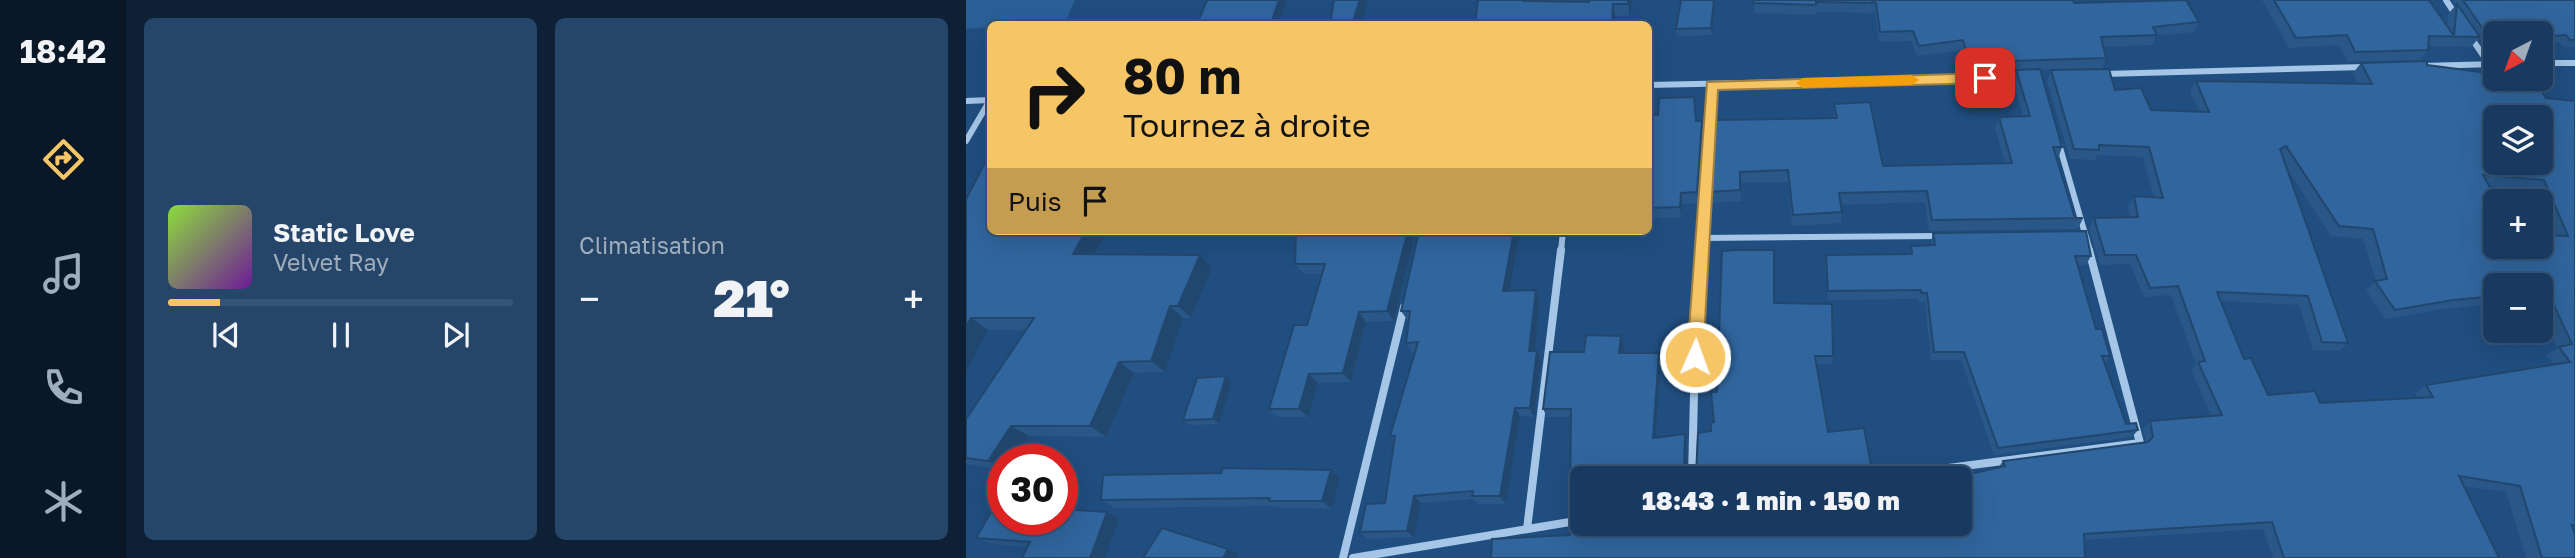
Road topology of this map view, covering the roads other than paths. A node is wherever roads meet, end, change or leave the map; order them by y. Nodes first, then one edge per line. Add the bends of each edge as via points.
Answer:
1 (2446, 0) edge
2 (2460, 21) edge
3 (2467, 32) edge
4 (2483, 52) edge
5 (2553, 63) edge
6 (2575, 63) edge
7 (2483, 64) edge
8 (2420, 66) edge
9 (2379, 67) edge
10 (2094, 75) edge
11 (2026, 76) edge
12 (1652, 85) edge
13 (1712, 85) junction
14 (987, 100) edge
15 (966, 101) edge
16 (987, 105) edge
17 (2055, 129) edge
18 (966, 141) edge
19 (1563, 235) edge
20 (2071, 235) edge
21 (2085, 235) junction
22 (1948, 236) edge
23 (1702, 238) junction
24 (1406, 298) edge
25 (1692, 466) edge
26 (1964, 466) edge
27 (1570, 522) edge
28 (1527, 529) junction
29 (1343, 558) edge
30 (1353, 558) edge

1 - 2 street
3 - 4 street
5 - 6 street
7 - 8 street
9 - 10 street
11 - 13 street
12 - 13 street
13 - 23 street
14 - 15 street
16 - 18 street
17 - 21 street
19 - 28 street
20 - 21 street
21 - 26 street via 2140,443
22 - 23 street
23 - 25 street
24 - 29 street
27 - 28 street
28 - 30 street

